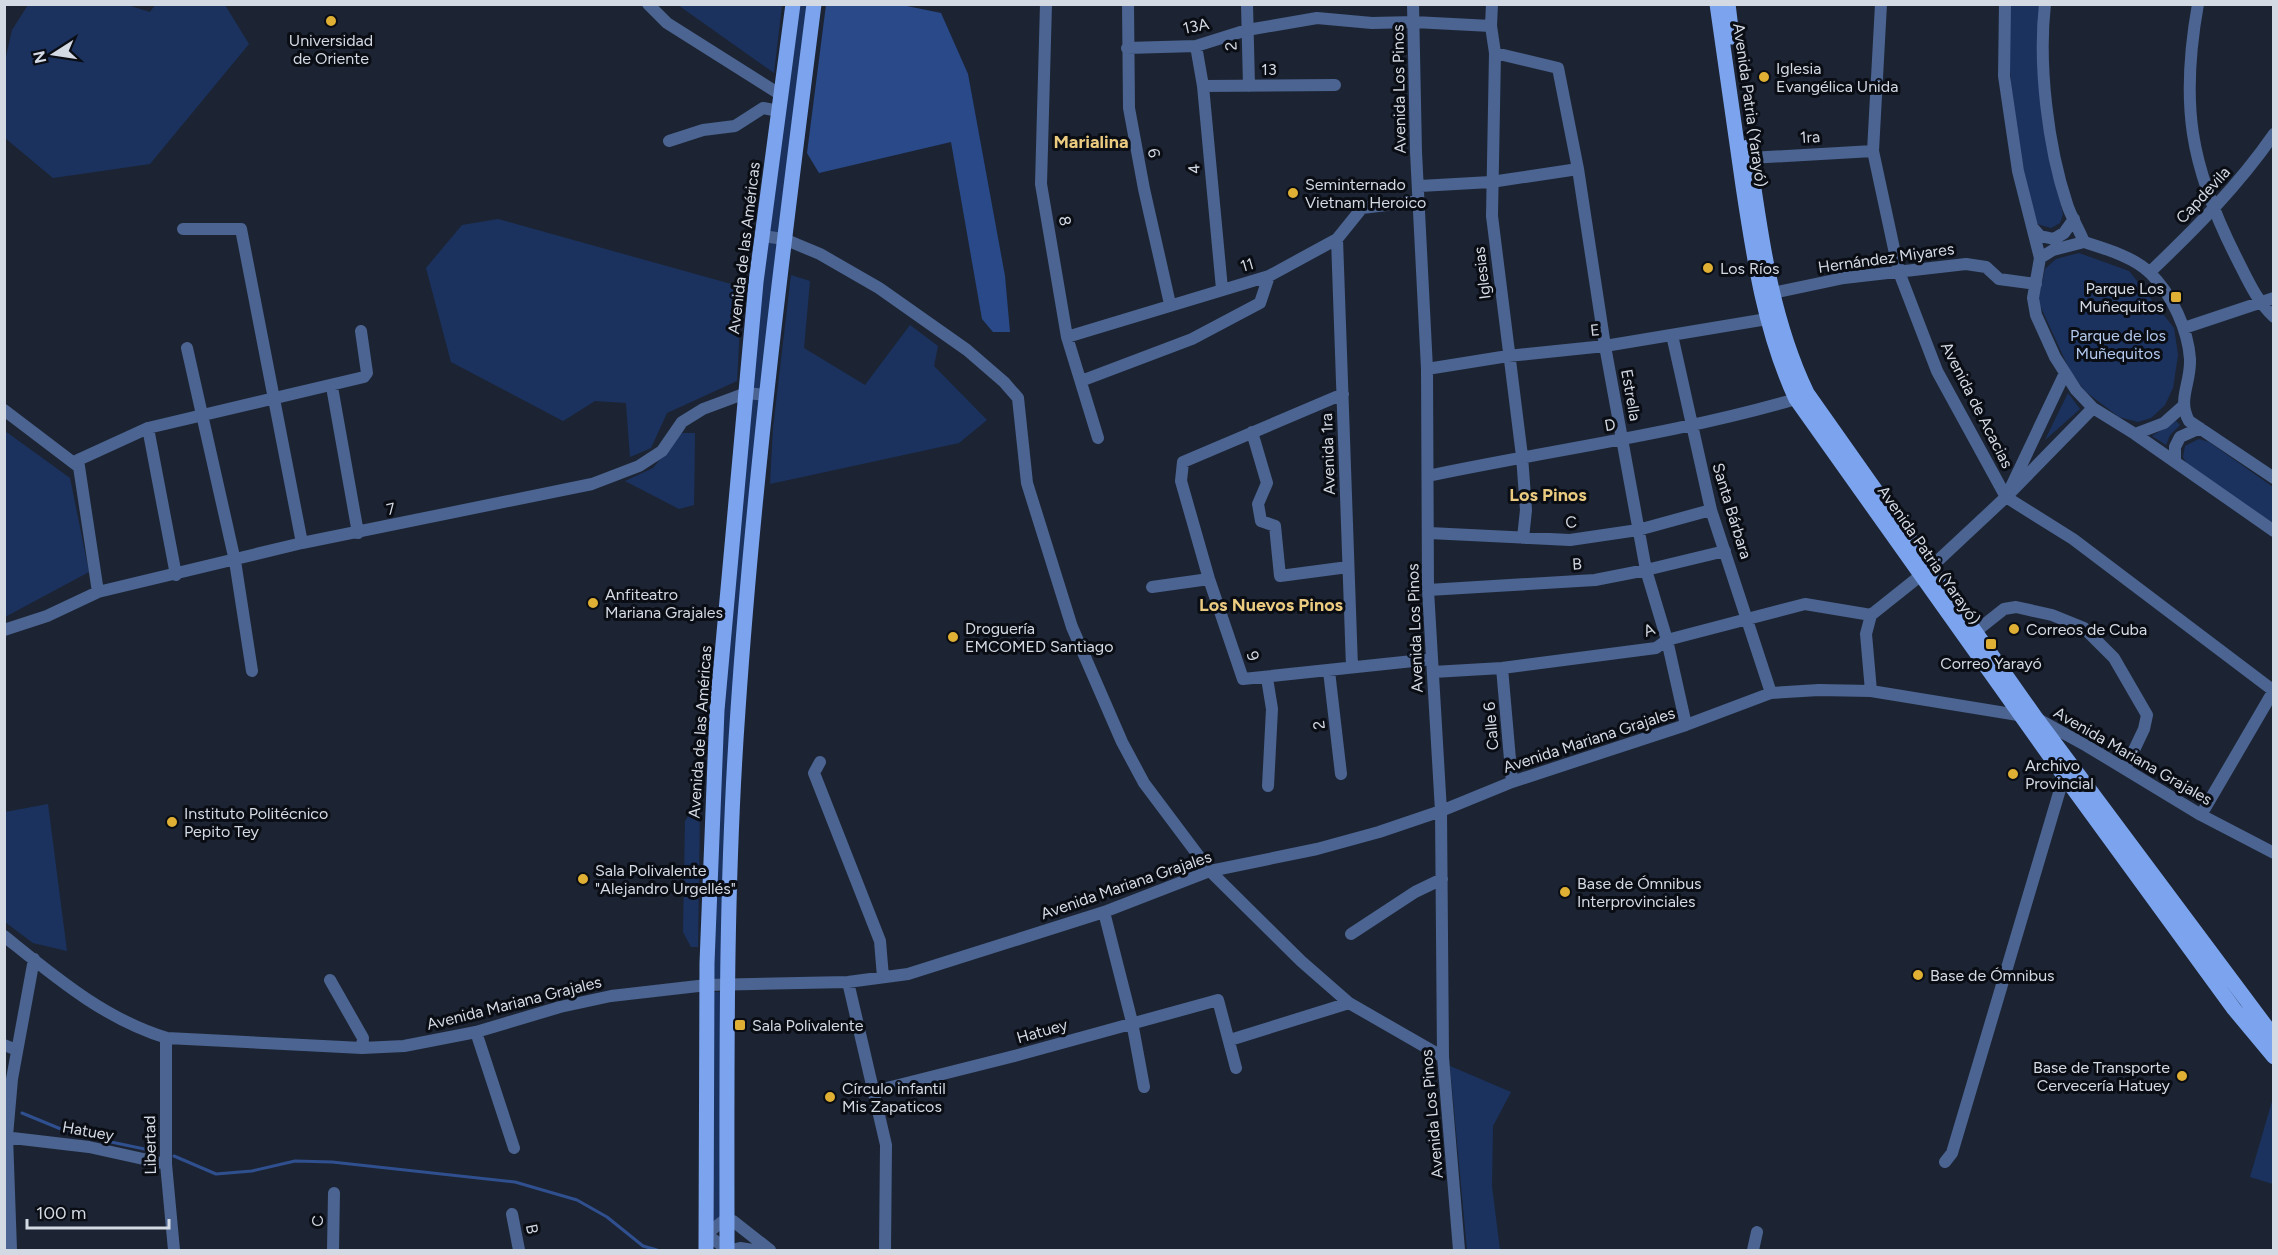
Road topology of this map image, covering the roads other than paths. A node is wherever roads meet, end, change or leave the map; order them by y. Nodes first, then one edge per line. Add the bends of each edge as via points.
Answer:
1 (648, 4) edge
2 (793, 4) edge
3 (814, 4) edge
4 (1046, 4) edge
5 (1128, 4) edge
6 (1247, 4) edge
7 (1319, 4) edge
8 (1413, 4) edge
9 (1492, 4) edge
10 (1717, 4) edge
11 (1728, 4) edge
12 (1881, 4) edge
13 (2005, 4) edge
14 (2045, 4) edge
15 (2198, 4) edge
16 (1317, 18) junction
17 (1414, 22) junction
18 (1491, 26) junction
19 (1247, 30) junction
20 (1196, 46) junction
21 (1126, 48) junction
22 (1495, 53) junction
23 (1335, 85) dead end
24 (1203, 86) junction
25 (1249, 86) junction
26 (781, 95) junction
27 (779, 111) junction
28 (2274, 134) edge
29 (669, 141) dead end
30 (1873, 150) junction
31 (1750, 158) junction
32 (1578, 169) junction
33 (1491, 182) junction
34 (1420, 186) junction
35 (1419, 201) junction
36 (2213, 211) junction
37 (2074, 219) junction
38 (1754, 220) junction
39 (2030, 224) junction
40 (183, 229) dead end
41 (762, 236) junction
42 (784, 239) junction
43 (1337, 239) junction
44 (2084, 242) junction
45 (2040, 258) junction
46 (1899, 272) junction
47 (2150, 272) junction
48 (1269, 276) junction
49 (2036, 284) junction
50 (1222, 289) junction
51 (1773, 293) junction
52 (2274, 298) edge
53 (2259, 303) junction
54 (1170, 304) junction
55 (2274, 317) edge
56 (1767, 319) junction
57 (2184, 328) junction
58 (361, 331) dead end
59 (1672, 335) junction
60 (1067, 337) junction
61 (1605, 346) junction
62 (187, 348) dead end
63 (1508, 356) junction
64 (1426, 369) junction
65 (2065, 373) junction
66 (1081, 381) junction
67 (332, 387) junction
68 (746, 393) junction
69 (1343, 394) junction
70 (766, 395) junction
71 (274, 399) junction
72 (1796, 399) junction
73 (2182, 407) junction
74 (2093, 408) junction
75 (4, 410) edge
76 (203, 414) junction
77 (1691, 427) junction
78 (148, 428) junction
79 (2200, 428) junction
80 (1252, 432) junction
81 (2135, 434) junction
82 (1098, 438) dead end
83 (1622, 440) junction
84 (1522, 456) junction
85 (2175, 461) junction
86 (79, 467) junction
87 (1428, 476) junction
88 (2274, 478) edge
89 (2006, 497) junction
90 (1712, 510) junction
91 (1638, 530) junction
92 (2274, 531) edge
93 (358, 533) junction
94 (1429, 533) junction
95 (1523, 538) junction
96 (302, 543) junction
97 (1725, 551) junction
98 (235, 561) junction
99 (1348, 567) junction
100 (1646, 570) junction
101 (1926, 572) junction
102 (176, 575) junction
103 (1209, 579) junction
104 (1152, 587) dead end
105 (1428, 590) junction
106 (98, 592) junction
107 (1871, 615) junction
108 (1747, 620) junction
109 (4, 630) edge
110 (1975, 632) junction
111 (1667, 640) junction
112 (1432, 665) junction
113 (1352, 667) junction
114 (1502, 668) junction
115 (252, 671) dead end
116 (1329, 671) junction
117 (1267, 678) junction
118 (2273, 690) edge
119 (1871, 691) junction
120 (1771, 693) junction
121 (2020, 714) junction
122 (2036, 718) junction
123 (1686, 725) junction
124 (2087, 746) junction
125 (820, 762) dead end
126 (2066, 769) junction
127 (2125, 770) junction
128 (1341, 774) dead end
129 (1512, 782) junction
130 (1268, 786) dead end
131 (1442, 811) junction
132 (2201, 815) junction
133 (2274, 853) edge
134 (1210, 871) junction
135 (1442, 879) junction
136 (1104, 912) junction
137 (1351, 934) dead end
138 (4, 936) edge
139 (34, 959) junction
140 (884, 977) junction
141 (330, 980) dead end
142 (848, 982) junction
143 (707, 985) junction
144 (728, 986) junction
145 (1349, 1003) junction
146 (1132, 1022) junction
147 (476, 1032) junction
148 (2274, 1037) edge
149 (166, 1038) junction
150 (1230, 1040) junction
151 (4, 1045) edge
152 (362, 1048) junction
153 (17, 1050) junction
154 (1443, 1057) junction
155 (2274, 1057) edge
156 (1236, 1068) dead end
157 (1144, 1088) dead end
158 (875, 1091) junction
159 (6, 1137) edge
160 (514, 1148) dead end
161 (1945, 1162) dead end
162 (166, 1164) junction
163 (333, 1193) dead end
164 (512, 1214) dead end
165 (727, 1219) junction
166 (1757, 1232) dead end
167 (706, 1234) junction
168 (728, 1250) edge
169 (11, 1251) edge
170 (174, 1251) edge
171 (333, 1251) edge
172 (519, 1251) edge
173 (706, 1251) edge
174 (753, 1251) edge
175 (770, 1251) edge
176 (885, 1251) edge
177 (1460, 1251) edge
178 (1753, 1251) edge

1 - 26 street via 667,23
2 - 26 main road, Avenida de las Américas
3 - 42 main road
4 - 60 street, 8 via 1041,184
5 - 21 street, 6
6 - 19 street, 2
7 - 16 street
8 - 17 street, Avenida Los Pinos
9 - 18 street, Iglesias
10 - 38 main road, Avenida Patria (Yarayó)
11 - 31 main road, Avenida Patria (Yarayó)
12 - 30 street, Avenida de Acacias
13 - 39 street via 2004,76
14 - 37 street via 2046,93 2057,164
15 - 36 street via 2190,48 2188,104 2196,157
16 - 17 street, 13A
16 - 19 street, 13A
17 - 18 street
17 - 34 street, Avenida Los Pinos
18 - 22 street, Iglesias
19 - 20 street, 13A
19 - 25 street, 2
20 - 21 street, 13A
20 - 24 street, 4
21 - 54 street, 6 via 1129,108
22 - 32 street, Estrella via 1558,68
22 - 33 street, Iglesias
23 - 25 street, 13
24 - 25 street, 13
24 - 50 street, 4
26 - 27 main road, Avenida de las Américas
27 - 29 street via 764,108 735,126 703,130
27 - 41 main road, Avenida de las Américas
28 - 36 street, Capdevila
30 - 31 street, 1ra
30 - 46 street, Avenida de Acacias
31 - 38 main road, Avenida Patria (Yarayó)
32 - 33 street
32 - 61 street, Estrella
33 - 34 street
33 - 63 street, Iglesias
34 - 35 street, Avenida Los Pinos
35 - 43 street, 11 via 1362,208
35 - 64 street, Avenida Los Pinos
36 - 47 street, Capdevila
36 - 53 street
37 - 39 street via 2054,239 2040,236
37 - 44 street
38 - 51 main road, Avenida Patria (Yarayó)
38 - 56 main road, Avenida Patria (Yarayó)
39 - 45 street
40 - 71 street via 241,229
41 - 42 street
41 - 68 main road, Avenida de las Américas
42 - 70 main road
42 - 134 street via 820,254 879,288 967,350 1018,398 1027,483 1072,627 1144,783
43 - 48 street, 11
43 - 69 street, Avenida 1ra
44 - 45 street via 2053,250
44 - 47 street via 2114,252
45 - 49 street
46 - 49 street, Hernández Miyares via 1966,264 1986,267 1999,279
46 - 51 street, Hernández Miyares via 1844,278
46 - 89 street, Avenida de Acacias via 1937,371
47 - 57 street
48 - 50 street, 11
48 - 66 street via 1260,303 1192,339
49 - 65 street via 2036,315
50 - 54 street, 11
51 - 101 main road, Avenida Patria (Yarayó) via 1789,356 1807,393
52 - 53 street
53 - 55 street
53 - 57 street
54 - 60 street, 11
56 - 59 street, E
56 - 72 main road, Avenida Patria (Yarayó) via 1779,362
57 - 73 street via 2190,360
58 - 67 street via 368,373
59 - 61 street, E
59 - 77 street, Santa Bárbara
60 - 66 street, 8
61 - 63 street, E
61 - 83 street, Estrella
62 - 76 street
63 - 64 street, E
63 - 84 street, Iglesias
64 - 87 street, Avenida Los Pinos
65 - 74 street
65 - 89 street
66 - 82 street, 8
67 - 71 street
67 - 93 street
68 - 70 street, 7
68 - 93 street, 7 via 682,422 662,451 639,466 604,480
68 - 143 main road, Avenida de las Américas via 717,710
69 - 80 street
69 - 99 street, Avenida 1ra
70 - 144 main road via 738,713
71 - 76 street
71 - 96 street
72 - 77 street, D
72 - 101 main road, Avenida Patria (Yarayó)
73 - 79 street via 2189,421
73 - 81 street via 2164,423
74 - 81 street
74 - 89 street
75 - 86 street
76 - 78 street
76 - 98 street
77 - 83 street, D
77 - 90 street, Santa Bárbara
78 - 86 street via 83,455 78,460
78 - 102 street
79 - 85 street via 2180,437
79 - 88 street
80 - 99 street via 1267,483 1258,504 1260,521 1275,526 1280,576
80 - 103 street, 9 via 1183,462 1181,482
81 - 85 street
83 - 84 street, D
83 - 91 street, Estrella
84 - 87 street, D
84 - 95 street, Iglesias via 1526,510
85 - 92 street
86 - 106 street
87 - 94 street, Avenida Los Pinos
89 - 101 street
89 - 118 street, Avenida de Acacias via 2073,539
90 - 91 street, C
90 - 97 street, Santa Bárbara
91 - 95 street, C via 1570,540
91 - 100 street, Estrella
93 - 96 street, 7
94 - 95 street, C
94 - 105 street, Avenida Los Pinos
96 - 98 street, 7
97 - 100 street, B
97 - 108 street, Santa Bárbara
98 - 102 street, 7
98 - 115 street
99 - 113 street, Avenida 1ra
100 - 105 street, B via 1595,579
100 - 111 street, Estrella
101 - 107 street
101 - 110 main road, Avenida Patria (Yarayó)
101 - 121 main road, Avenida Patria (Yarayó)
102 - 106 street, 7
103 - 104 street
103 - 117 street, 9 via 1243,679
105 - 112 street, Avenida Los Pinos
106 - 109 street, 7 via 47,616
107 - 108 street, A via 1805,604
107 - 119 street via 1866,634
108 - 111 street, A
108 - 120 street, Santa Bárbara
110 - 122 main road, Avenida Patria (Yarayó)
110 - 127 street via 2004,609 2016,607 2084,628 2114,658 2147,715
111 - 114 street, A via 1656,648
111 - 123 street, Estrella
112 - 113 street, 9
112 - 114 street, A
112 - 131 street, Avenida Los Pinos
113 - 116 street, 9
114 - 129 street, Calle 6
116 - 117 street, 9
116 - 128 street, 2
117 - 130 street via 1272,709
118 - 132 street
119 - 120 street, Avenida Mariana Grajales
119 - 121 street, Avenida Mariana Grajales
120 - 123 street, Avenida Mariana Grajales
121 - 122 street, Avenida Mariana Grajales
121 - 126 main road, Avenida Patria (Yarayó)
122 - 124 street, Avenida Mariana Grajales
122 - 126 main road, Avenida Patria (Yarayó)
123 - 129 street, Avenida Mariana Grajales
124 - 126 street via 2078,748
124 - 127 street, Avenida Mariana Grajales
125 - 140 street via 814,772 880,941
126 - 148 main road, Avenida Patria (Yarayó)
126 - 155 main road, Avenida Patria (Yarayó) via 2234,1009
126 - 161 street via 1952,1153
127 - 132 street, Avenida Mariana Grajales
129 - 131 street, Avenida Mariana Grajales
131 - 134 street, Avenida Mariana Grajales via 1317,849
131 - 135 street, Avenida Los Pinos
132 - 133 street, Avenida Mariana Grajales
134 - 136 street, Avenida Mariana Grajales
134 - 145 street
135 - 137 street
135 - 154 street, Avenida Los Pinos
136 - 140 street, Avenida Mariana Grajales via 908,974
136 - 146 street
138 - 139 street, Avenida Mariana Grajales
139 - 149 street, Avenida Mariana Grajales via 114,1016
139 - 153 street
140 - 142 street, Avenida Mariana Grajales
141 - 152 street via 363,1038
142 - 144 street, Avenida Mariana Grajales
142 - 158 street
143 - 144 street, Avenida Mariana Grajales
143 - 147 street, Avenida Mariana Grajales via 611,996
143 - 167 main road, Avenida de las Américas
144 - 165 main road
145 - 150 street
145 - 154 street
146 - 150 street, Hatuey via 1218,1000
146 - 157 street
146 - 158 street, Hatuey
147 - 152 street, Avenida Mariana Grajales via 404,1046
147 - 160 street
149 - 152 street, Avenida Mariana Grajales
149 - 162 street, Libertad
150 - 156 street
151 - 153 street
153 - 159 street
154 - 177 street, Avenida Los Pinos
158 - 176 street via 886,1145
159 - 162 street, Hatuey via 88,1146
159 - 169 street
162 - 170 street, Libertad
163 - 171 street, C
164 - 172 street, B
165 - 167 street
165 - 168 main road
165 - 175 street
166 - 178 street
167 - 168 street
167 - 173 main road, Avenida de las Américas
168 - 174 street

